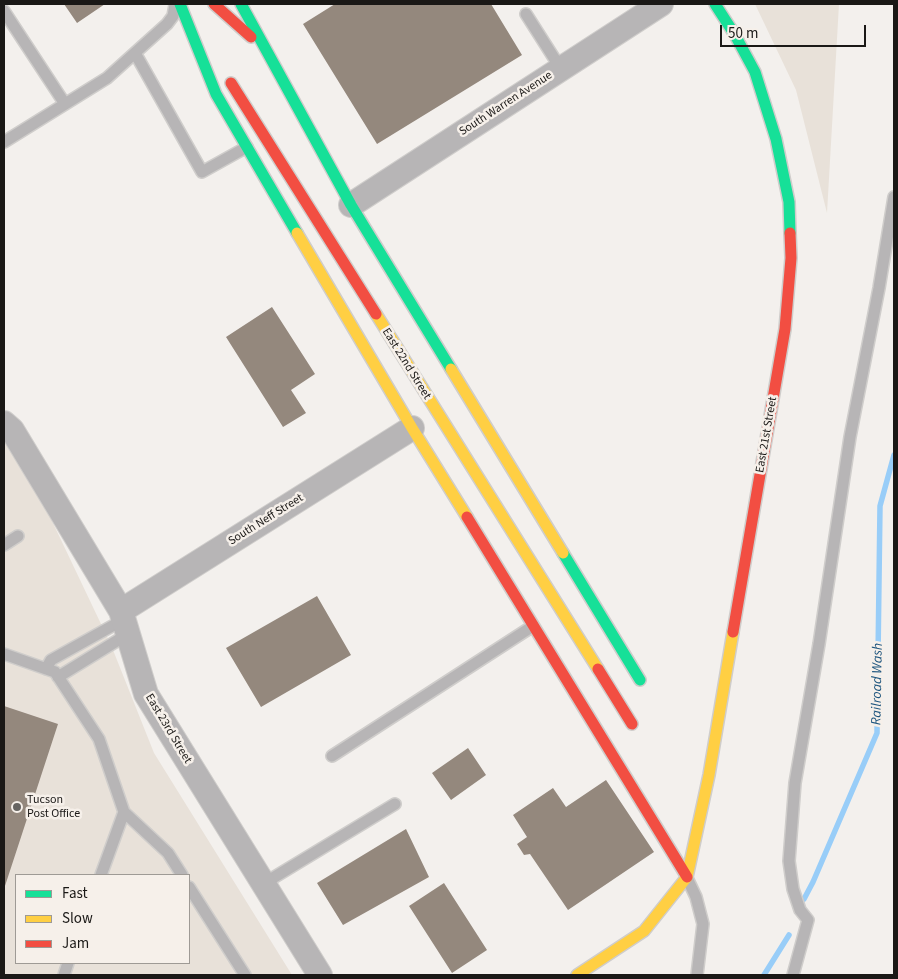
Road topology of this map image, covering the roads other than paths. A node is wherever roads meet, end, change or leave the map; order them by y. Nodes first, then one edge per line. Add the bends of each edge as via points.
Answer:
1 (179, 4) edge
2 (214, 4) edge
3 (241, 4) edge
4 (661, 4) edge
5 (715, 4) edge
6 (4, 11) edge
7 (526, 14) dead end
8 (135, 53) junction
9 (269, 54) junction
10 (213, 55) dead end
11 (561, 69) junction
12 (223, 72) dead end
13 (65, 104) junction
14 (4, 142) edge
15 (247, 147) junction
16 (894, 197) edge
17 (351, 205) junction
18 (4, 423) edge
19 (412, 428) junction
20 (18, 536) dead end
21 (4, 545) edge
22 (124, 622) junction
23 (533, 626) junction
24 (4, 654) edge
25 (46, 669) junction
26 (58, 677) junction
27 (640, 680) dead end
28 (632, 724) dead end
29 (332, 756) dead end
30 (395, 804) dead end
31 (124, 812) junction
32 (101, 874) edge
33 (181, 874) edge
34 (687, 877) junction
35 (264, 884) junction
36 (190, 889) edge
37 (697, 971) edge
38 (239, 973) edge
39 (320, 975) edge
40 (577, 975) edge
41 (794, 975) edge

1 - 8 lane via 167,24
1 - 10 main road
1 - 15 main road via 216,94
2 - 9 main road
3 - 9 main road
4 - 11 street, South Warren Avenue
5 - 34 main road, East 21st Street via 755,72 776,138 788,202 791,258 784,339 709,775
6 - 13 lane
7 - 11 lane
8 - 13 lane via 107,78
8 - 15 lane via 202,172
9 - 17 main road
11 - 17 street, South Warren Avenue
12 - 28 main road, East 22nd Street
13 - 14 lane
15 - 19 main road
16 - 41 lane via 880,288 850,437 795,784 789,861 793,889 800,910 808,920
17 - 27 main road
18 - 22 street, East 23rd Street via 12,430
19 - 22 street, South Neff Street
19 - 23 main road
20 - 21 lane
22 - 25 lane via 51,660
22 - 26 lane
22 - 35 street, East 23rd Street via 146,694
23 - 29 lane
23 - 34 main road
24 - 25 lane
25 - 26 lane via 56,672
26 - 31 lane via 99,739
30 - 35 lane
31 - 32 lane
31 - 33 lane via 168,853
34 - 37 lane via 703,924
34 - 40 main road via 644,932
35 - 39 street, East 23rd Street
36 - 38 lane

